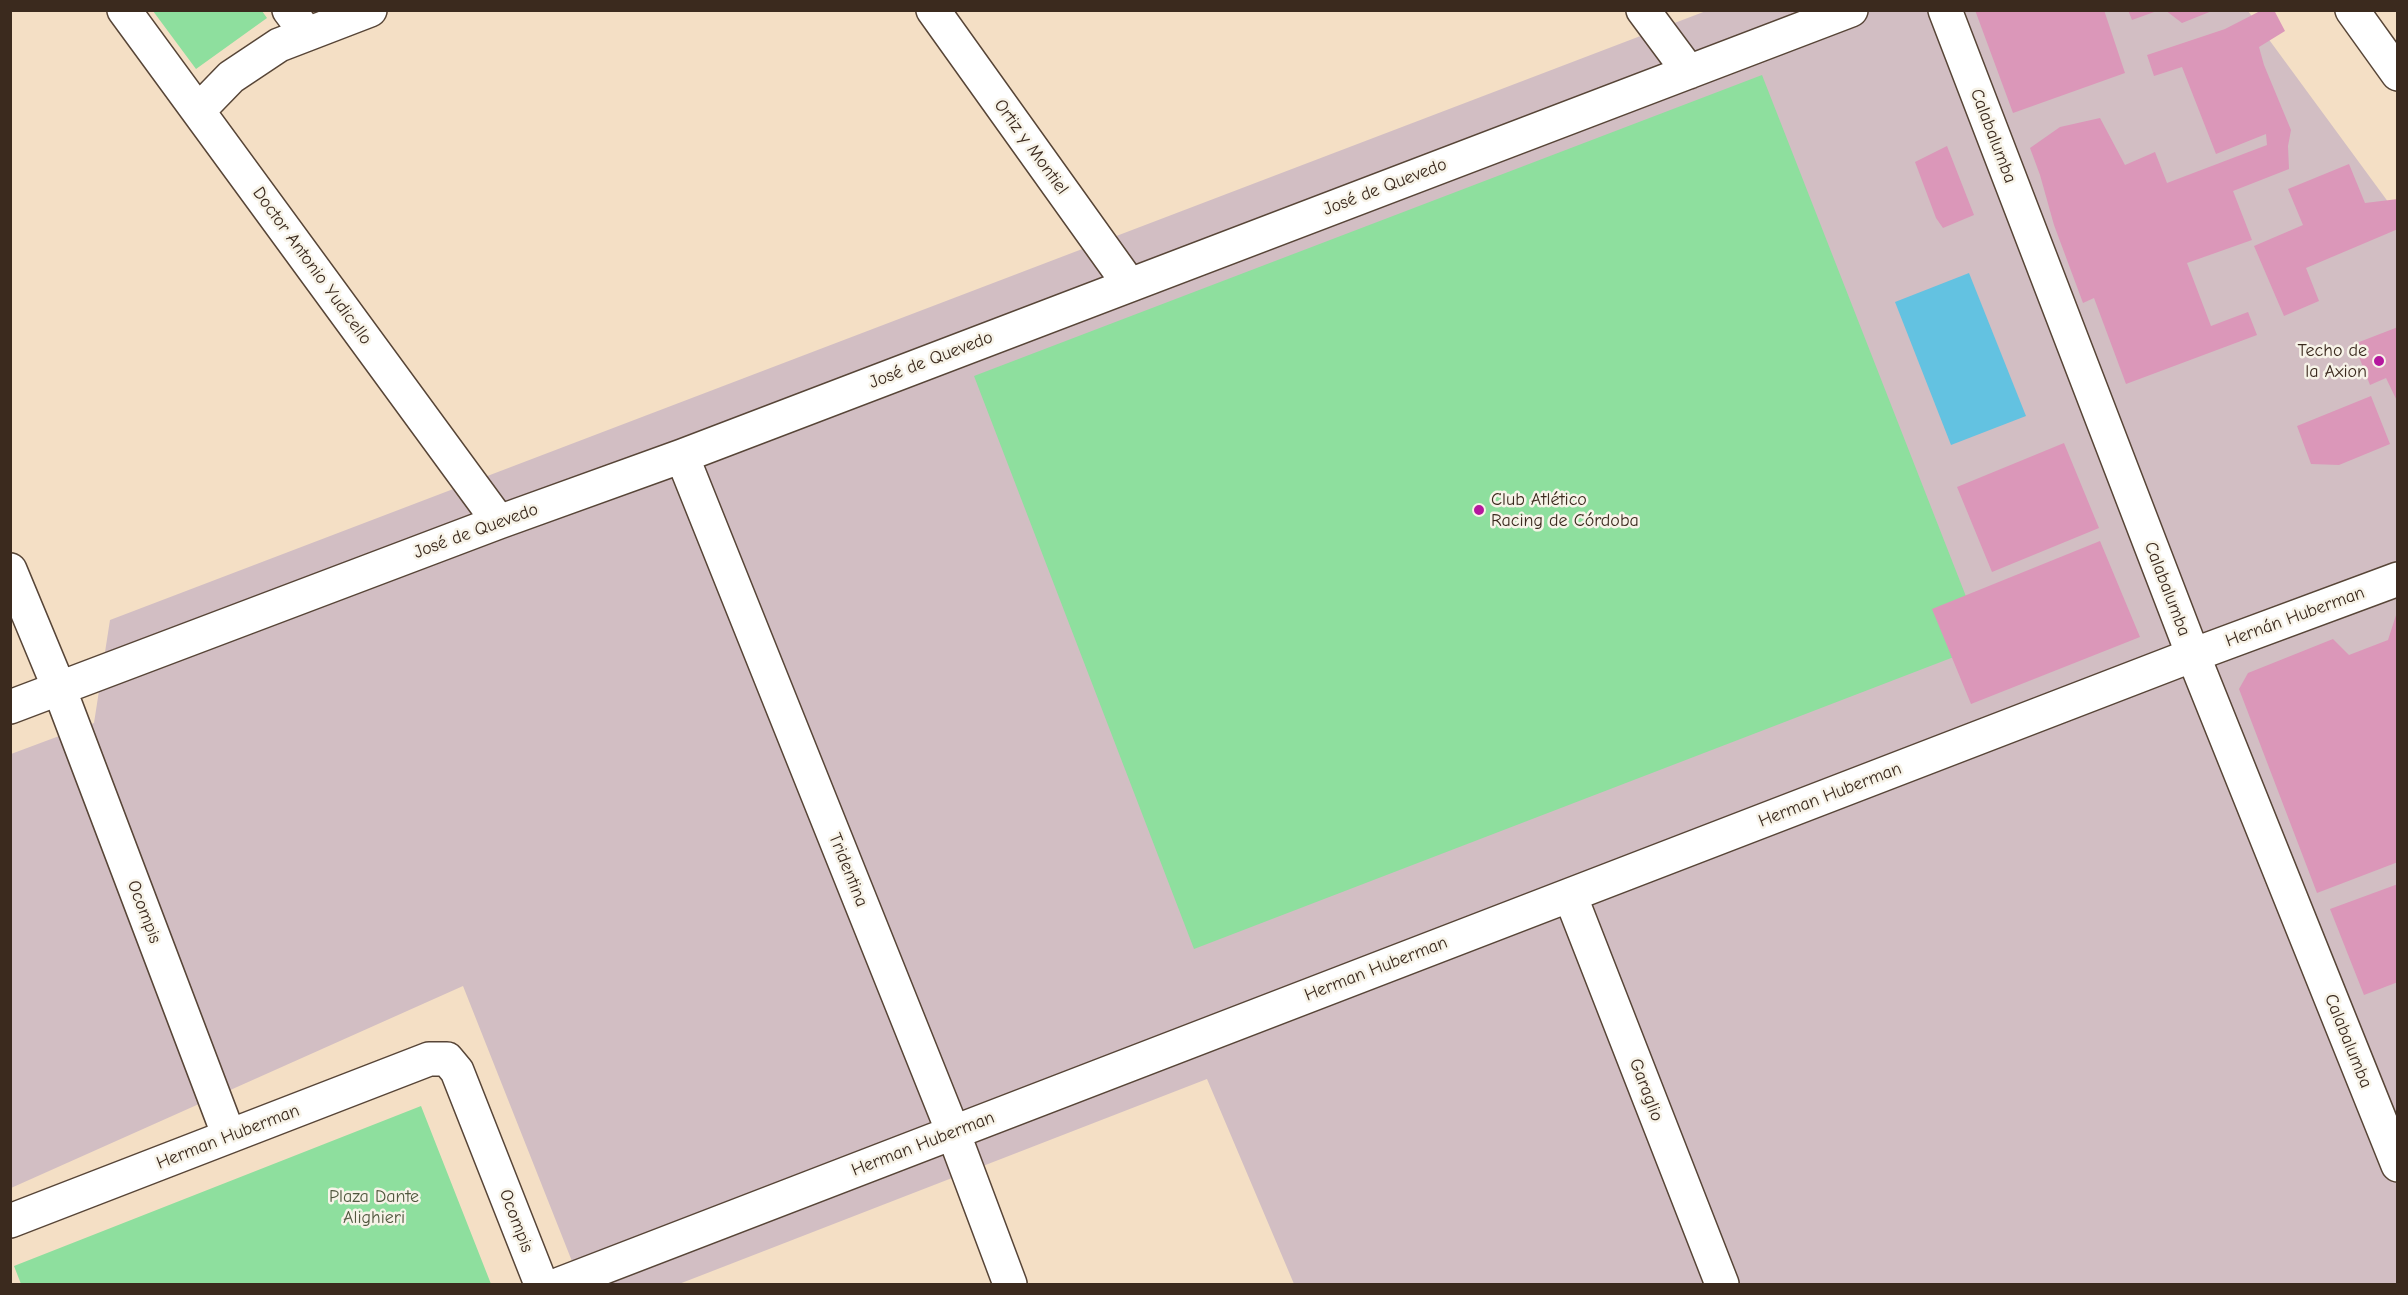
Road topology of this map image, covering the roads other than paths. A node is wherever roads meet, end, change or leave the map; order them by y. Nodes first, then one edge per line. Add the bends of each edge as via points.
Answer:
1 (124, 10) edge
2 (370, 10) edge
3 (933, 10) edge
4 (1644, 10) edge
5 (1851, 10) edge
6 (1945, 10) edge
7 (2352, 10) edge
8 (298, 22) edge
9 (1689, 72) junction
10 (2397, 74) edge
11 (198, 111) junction
12 (1129, 284) junction
13 (682, 456) junction
14 (499, 522) junction
15 (10, 570) edge
16 (2397, 579) edge
17 (2193, 656) junction
18 (59, 688) junction
19 (10, 707) edge
20 (1570, 895) junction
21 (447, 1059) joint
22 (953, 1132) junction
23 (229, 1136) junction
24 (2397, 1165) edge
25 (10, 1221) edge
26 (542, 1284) edge
27 (560, 1284) edge
28 (1010, 1284) edge
29 (1722, 1284) edge

1 - 11 street, Doctor Antonio Yudicello
2 - 8 street
3 - 12 street, Ortiz y Montiel
4 - 9 street
5 - 9 street, José de Quevedo
6 - 17 street, Calabalumba
7 - 10 street
8 - 11 street via 279,45 231,77
9 - 12 street, José de Quevedo
11 - 14 street, Doctor Antonio Yudicello
12 - 13 street, José de Quevedo
13 - 14 street, José de Quevedo
13 - 22 street, Tridentina
14 - 18 street, José de Quevedo
15 - 18 street, Ocompis
16 - 17 street, Hernán Huberman
17 - 20 street, Herman Huberman
17 - 24 street, Calabalumba
18 - 19 street, José de Quevedo
18 - 23 street, Ocompis
20 - 22 street, Herman Huberman
20 - 29 street, Garaglio
21 - 23 street, Herman Huberman via 429,1059
21 - 26 street, Ocompis via 457,1071
22 - 27 street, Herman Huberman
22 - 28 street, Tridentina
23 - 25 street, Herman Huberman

